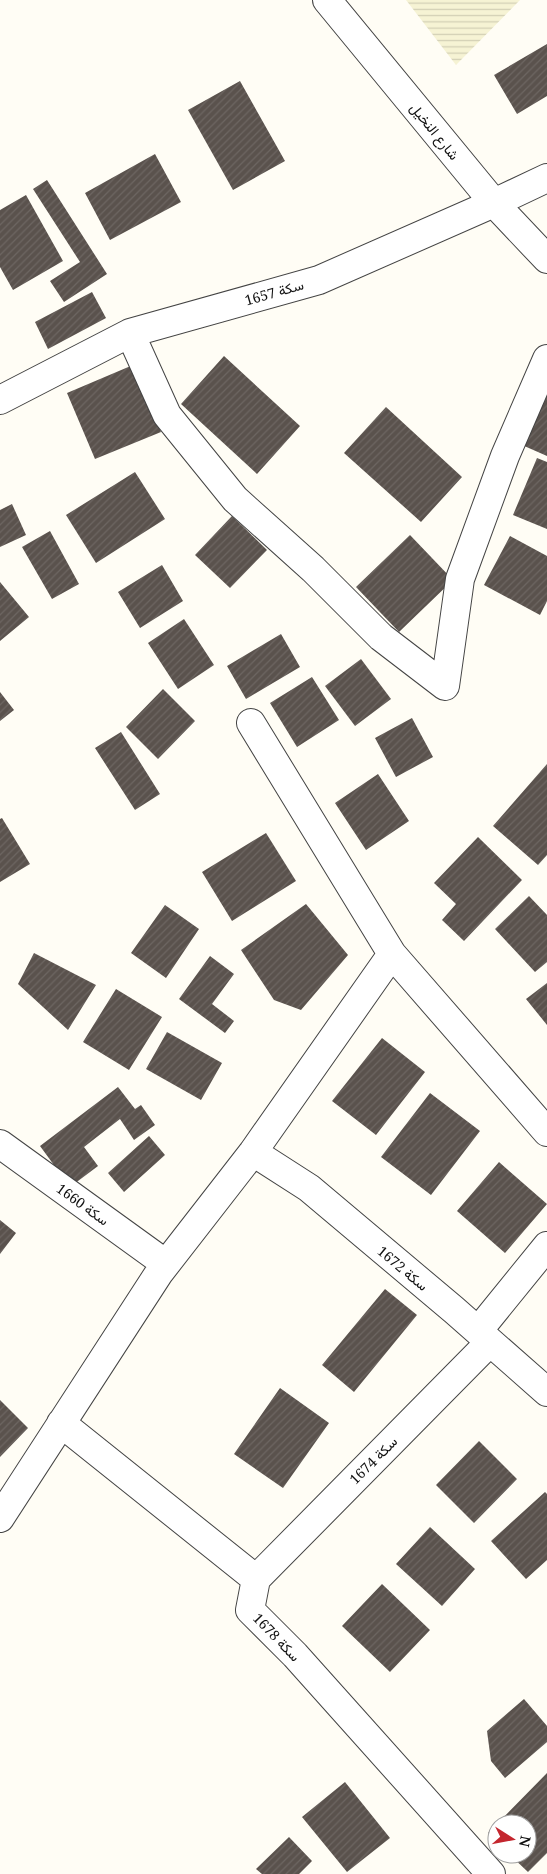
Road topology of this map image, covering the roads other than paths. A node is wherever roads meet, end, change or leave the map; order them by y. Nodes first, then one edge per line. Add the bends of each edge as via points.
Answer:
1 (327, 0) edge
2 (547, 178) edge
3 (494, 203) junction
4 (547, 259) edge
5 (130, 333) junction
6 (547, 358) edge
7 (0, 400) edge
8 (251, 723) dead end
9 (392, 954) junction
10 (547, 1132) edge
11 (0, 1144) edge
12 (252, 1152) junction
13 (547, 1246) edge
14 (166, 1264) junction
15 (484, 1336) junction
16 (547, 1392) edge
17 (61, 1423) junction
18 (0, 1518) edge
19 (256, 1578) junction
20 (482, 1871) edge

1 - 3 street, شارع النخيل
2 - 3 street, سكة 1657
3 - 4 street, شارع النخيل
3 - 5 street, سكة 1657 via 319,280
5 - 6 street via 167,415 235,499 313,568 381,637 445,686 460,578 505,456
5 - 7 street, سكة 1657
8 - 9 street
9 - 10 street
9 - 12 street
11 - 14 street, سكة 1660
12 - 14 street
12 - 15 street, سكة 1672 via 309,1188
13 - 15 street, سكة 1674
14 - 17 street
15 - 16 street, سكة 1672
15 - 19 street, سكة 1674
17 - 18 street
17 - 19 street
19 - 20 street, سكة 1678 via 250,1610 295,1656

